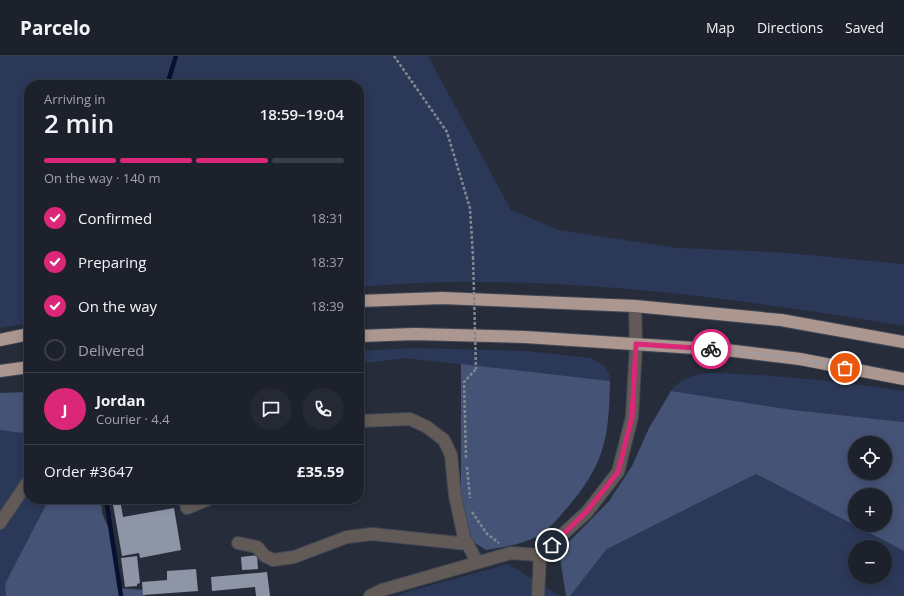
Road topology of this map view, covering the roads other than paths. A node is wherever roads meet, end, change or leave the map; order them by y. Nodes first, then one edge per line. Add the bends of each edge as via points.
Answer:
1 (364, 301) edge
2 (635, 306) junction
3 (24, 335) edge
4 (364, 336) edge
5 (0, 340) edge
6 (904, 342) edge
7 (636, 344) junction
8 (24, 368) edge
9 (0, 371) edge
10 (904, 379) edge
11 (364, 421) edge
12 (24, 487) edge
13 (186, 504) edge
14 (197, 504) edge
15 (0, 523) edge
16 (238, 543) dead end
17 (468, 544) junction
18 (540, 555) junction
19 (477, 562) junction
20 (370, 596) edge
21 (538, 596) edge

1 - 2 highway via 442,298
2 - 6 highway via 781,320
2 - 7 street
3 - 5 highway
4 - 7 highway via 454,335
7 - 10 highway via 726,350 800,359
7 - 18 street via 632,417 618,472 586,512
8 - 9 highway
11 - 17 street via 410,419 427,427 444,440 451,456 455,496
12 - 15 street
13 - 14 street via 187,508
16 - 17 street via 257,547 273,560 294,557 347,537 372,534
17 - 19 street
18 - 19 street via 511,553
18 - 21 street
19 - 20 street via 382,590

